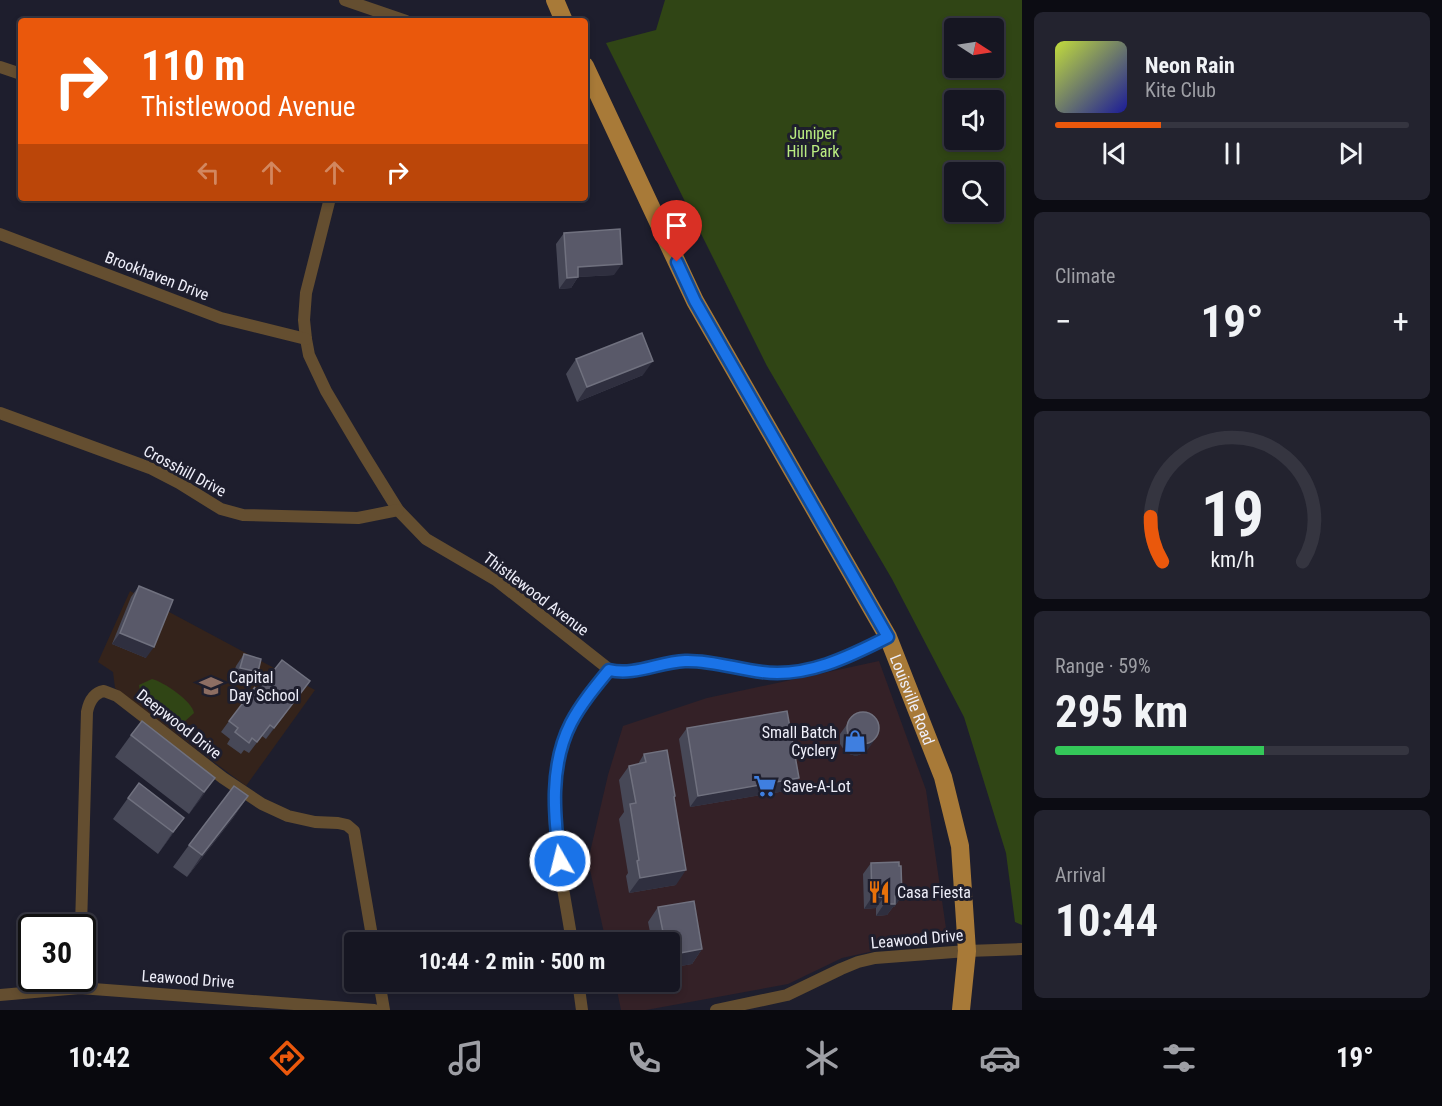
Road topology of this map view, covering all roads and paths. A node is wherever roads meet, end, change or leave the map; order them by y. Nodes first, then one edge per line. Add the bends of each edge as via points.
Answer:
1 (345, 0) edge
2 (555, 0) edge
3 (387, 18) edge
4 (563, 18) edge
5 (0, 67) edge
6 (588, 72) edge
7 (18, 73) edge
8 (329, 201) edge
9 (0, 234) edge
10 (306, 339) junction
11 (0, 413) edge
12 (398, 510) junction
13 (888, 637) junction
14 (609, 670) junction
15 (81, 914) edge
16 (371, 932) edge
17 (571, 932) edge
18 (1022, 949) edge
19 (968, 951) junction
20 (96, 984) edge
21 (20, 992) edge
22 (381, 992) edge
23 (580, 992) edge
24 (0, 995) edge
25 (374, 1010) edge
26 (384, 1010) edge
27 (582, 1010) edge
28 (716, 1010) edge
29 (961, 1010) edge

1 - 3 street
2 - 4 main road
5 - 7 street
6 - 13 main road, Louisville Road via 695,301
8 - 10 street, Thistlewood Avenue via 306,293
9 - 10 street, Brookhaven Drive via 221,318
10 - 12 street, Thistlewood Avenue via 326,391
11 - 12 street, Crosshill Drive via 150,468 221,509 243,515 358,518
12 - 14 street, Thistlewood Avenue via 426,539 496,580
13 - 14 street via 834,662 793,673 764,673 688,661 632,672
13 - 19 main road, Louisville Road via 943,777 960,846
14 - 17 street via 571,724 556,785 555,821
15 - 16 street, Deepwood Drive via 87,712 92,699 104,691 117,696 262,804 288,816 347,825 354,831
18 - 19 street, Leawood Drive
19 - 28 street, Leawood Drive via 858,962 788,994
19 - 29 main road, Louisville Road
20 - 25 street, Leawood Drive
21 - 24 street, Leawood Drive
22 - 26 street
23 - 27 street

